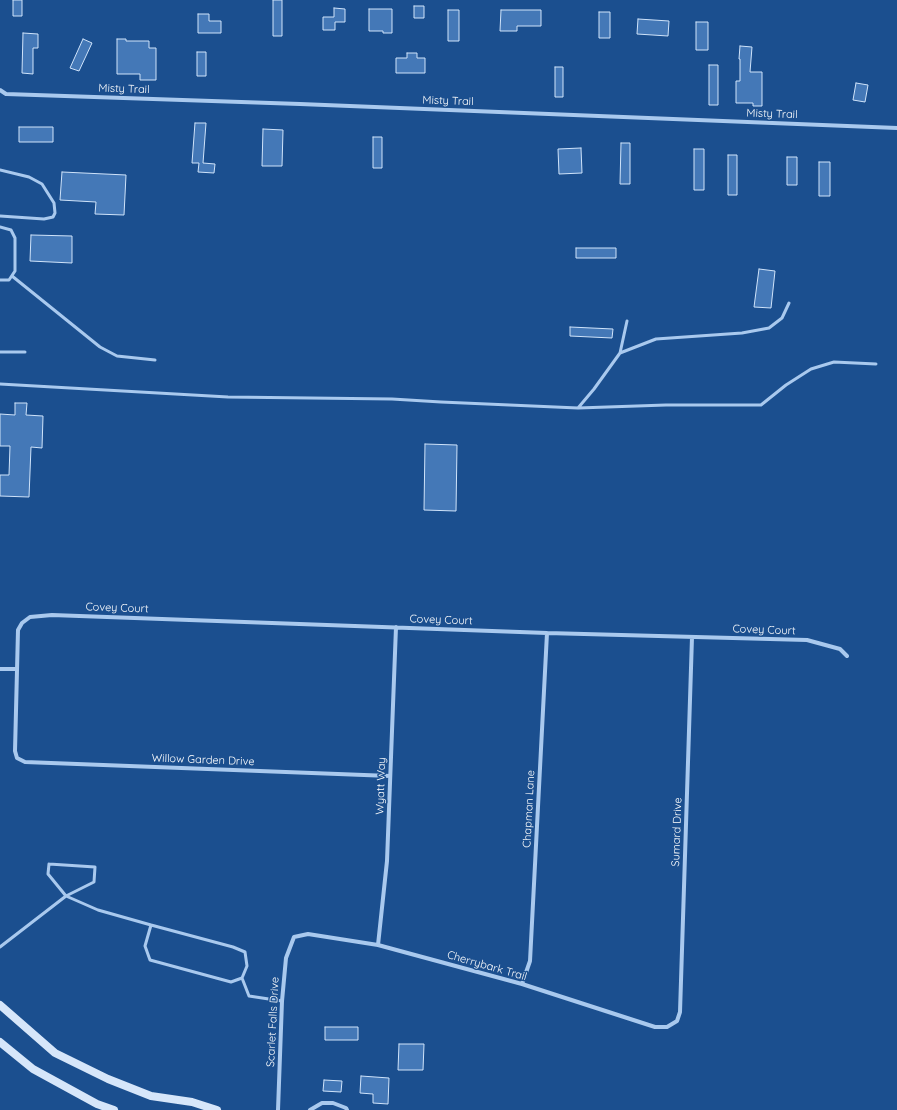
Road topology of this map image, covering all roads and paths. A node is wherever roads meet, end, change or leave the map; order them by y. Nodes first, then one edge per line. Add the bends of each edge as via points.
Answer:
1 (0, 90) edge
2 (897, 128) edge
3 (0, 170) edge
4 (0, 216) edge
5 (0, 227) edge
6 (12, 276) junction
7 (0, 280) edge
8 (789, 303) dead end
9 (627, 320) dead end
10 (0, 352) edge
11 (25, 352) dead end
12 (620, 352) junction
13 (155, 360) dead end
14 (876, 364) dead end
15 (0, 384) edge
16 (578, 408) junction
17 (396, 627) junction
18 (547, 633) junction
19 (692, 637) junction
20 (847, 656) dead end
21 (0, 669) edge
22 (16, 669) junction
23 (390, 776) junction
24 (66, 896) junction
25 (150, 925) junction
26 (294, 937) joint
27 (378, 945) junction
28 (0, 947) edge
29 (242, 978) junction
30 (522, 984) junction
31 (282, 1001) junction
32 (0, 1005) edge
33 (672, 1025) joint
34 (0, 1042) edge
35 (114, 1110) edge
36 (217, 1110) edge
37 (278, 1110) edge
38 (310, 1110) edge
39 (347, 1110) edge

1 - 2 street, Misty Trail via 6,94
3 - 4 lane via 29,177 42,184 54,203 55,213 53,217 44,219
5 - 6 lane via 11,230 15,238 15,271
6 - 7 lane via 9,280
6 - 13 lane via 100,347 117,356
8 - 12 lane via 782,318 769,328 742,333 656,339
9 - 12 lane
10 - 11 lane
12 - 16 lane
14 - 16 lane via 834,362 811,369 786,384 761,405
15 - 16 lane via 228,397 392,399
17 - 18 street, Covey Court
17 - 22 street, Covey Court via 52,615 30,617 18,630
17 - 23 street, Wyatt Way
18 - 19 street, Covey Court
18 - 30 street, Chapman Lane via 530,961
19 - 20 street, Covey Court via 807,640 840,649
19 - 33 street, Sumard Drive via 680,1012 677,1021
21 - 22 street
22 - 23 street, Willow Garden Drive via 15,751 17,758 25,762
23 - 27 street, Wyatt Way via 387,861
24 - 24 lane via 94,882 95,867 49,864 48,874
24 - 25 lane via 98,910
24 - 28 lane
25 - 29 lane via 244,952 247,966
25 - 29 lane via 144,946 150,960 231,982
26 - 27 street, Cherrybark Trail via 308,934
26 - 31 street, Scarlet Falls Drive via 286,958
27 - 30 street, Cherrybark Trail
29 - 31 lane via 249,996
30 - 33 street, Cherrybark Trail via 655,1026 667,1028
31 - 37 street, Scarlet Falls Drive
32 - 36 main road via 62,1057 151,1096 192,1102
34 - 35 main road via 33,1069 97,1104
38 - 39 street via 322,1103 333,1103

